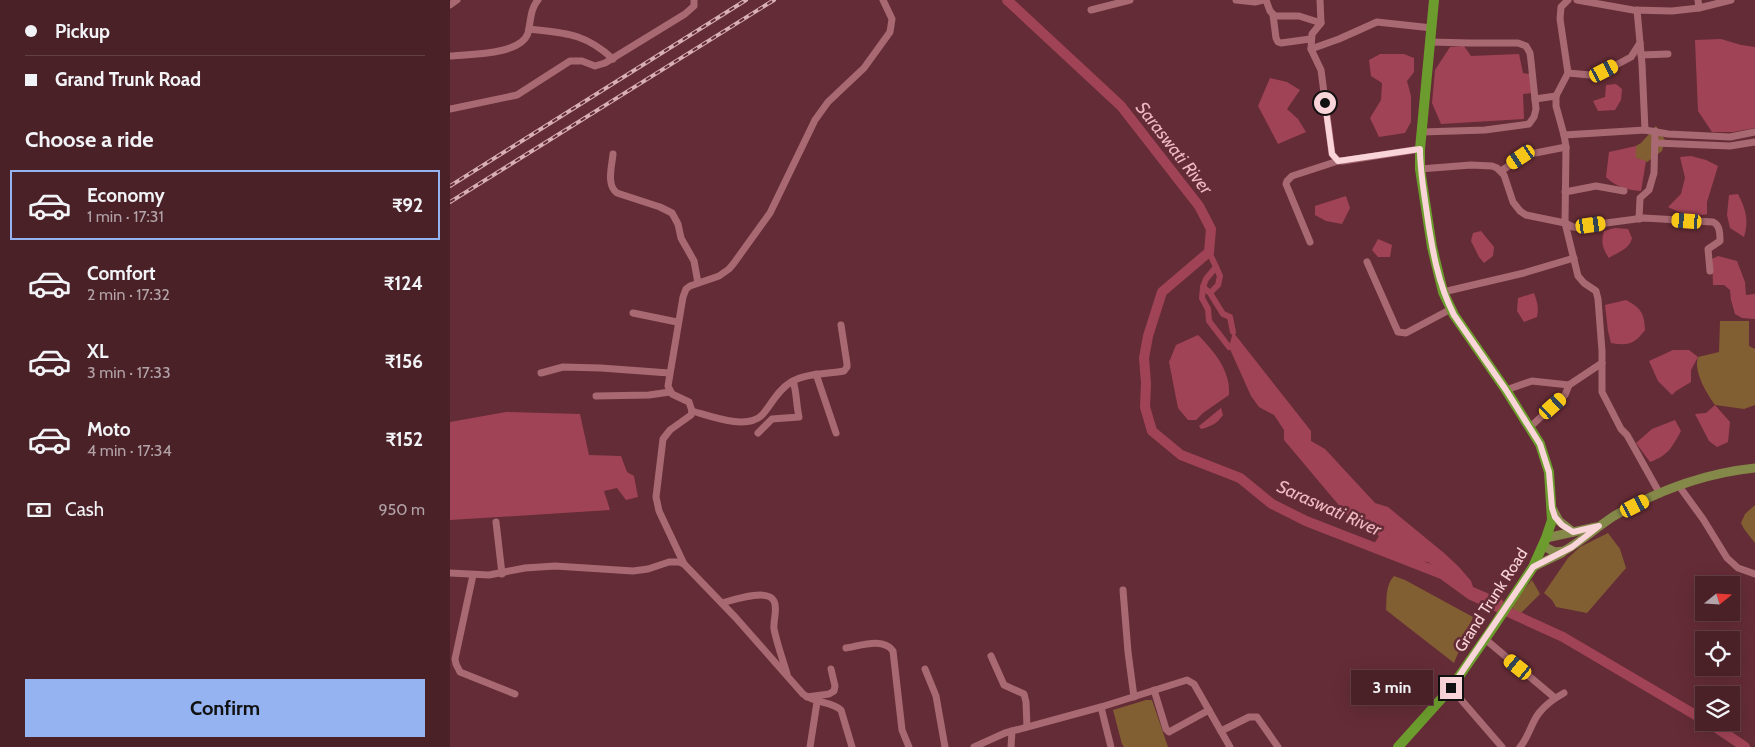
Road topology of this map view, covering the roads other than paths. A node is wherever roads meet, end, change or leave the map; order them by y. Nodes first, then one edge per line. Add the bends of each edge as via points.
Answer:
1 (457, 0) edge
2 (538, 0) edge
3 (694, 0) edge
4 (883, 0) edge
5 (1129, 0) edge
6 (1236, 0) edge
7 (1265, 0) edge
8 (1320, 0) edge
9 (1434, 0) edge
10 (1577, 0) edge
11 (1730, 0) edge
12 (1566, 1) edge
13 (533, 4) edge
14 (1698, 4) edge
15 (450, 5) edge
16 (1091, 10) dead end
17 (1637, 10) junction
18 (1273, 15) junction
19 (1321, 23) junction
20 (1432, 28) junction
21 (529, 29) junction
22 (1310, 39) junction
23 (1430, 42) junction
24 (1640, 43) junction
25 (1311, 49) junction
26 (1668, 54) dead end
27 (1641, 55) junction
28 (450, 56) edge
29 (612, 59) junction
30 (1568, 73) junction
31 (1556, 96) junction
32 (1535, 99) junction
33 (450, 109) edge
34 (1645, 130) junction
35 (1655, 131) junction
36 (1422, 132) junction
37 (1755, 132) edge
38 (1564, 135) junction
39 (1755, 142) edge
40 (1655, 143) junction
41 (1566, 147) junction
42 (1420, 149) junction
43 (613, 154) dead end
44 (1338, 161) junction
45 (1420, 169) junction
46 (1500, 171) junction
47 (1565, 192) junction
48 (1624, 192) dead end
49 (1640, 219) junction
50 (1565, 223) junction
51 (1310, 242) dead end
52 (1574, 258) junction
53 (1368, 262) dead end
54 (1710, 271) dead end
55 (698, 283) junction
56 (1444, 292) junction
57 (1451, 309) junction
58 (634, 313) dead end
59 (677, 322) junction
60 (840, 325) dead end
61 (1602, 363) junction
62 (541, 373) dead end
63 (669, 373) junction
64 (816, 374) junction
65 (793, 381) junction
66 (1568, 384) junction
67 (1506, 390) junction
68 (670, 392) junction
69 (596, 396) dead end
70 (692, 411) junction
71 (1530, 427) junction
72 (758, 433) dead end
73 (836, 433) dead end
74 (1755, 468) edge
75 (1679, 486) junction
76 (1660, 494) junction
77 (1552, 508) junction
78 (496, 522) dead end
79 (1599, 526) junction
80 (1573, 532) junction
81 (1544, 542) junction
82 (1564, 551) junction
83 (684, 564) junction
84 (1533, 567) junction
85 (450, 573) edge
86 (502, 574) junction
87 (1755, 574) edge
88 (474, 575) junction
89 (1123, 590) dead end
90 (722, 603) junction
91 (1485, 639) junction
92 (846, 648) dead end
93 (991, 656) dead end
94 (831, 669) dead end
95 (925, 669) dead end
96 (788, 677) junction
97 (1451, 688) junction
98 (1154, 690) junction
99 (1564, 693) dead end
100 (515, 694) dead end
101 (1134, 696) junction
102 (807, 697) junction
103 (1555, 698) junction
104 (817, 702) junction
105 (1101, 708) junction
106 (1209, 710) junction
107 (1027, 727) junction
108 (1012, 731) junction
109 (1222, 731) junction
110 (810, 747) edge
111 (852, 747) edge
112 (909, 747) edge
113 (945, 747) edge
114 (974, 747) edge
115 (1011, 747) edge
116 (1111, 747) edge
117 (1230, 747) edge
118 (1278, 747) edge
119 (1398, 747) edge
120 (1502, 747) edge
121 (1520, 747) edge

1 - 15 street
2 - 13 street
3 - 29 street via 694,6 685,14
4 - 55 street via 892,19 890,32 864,68 824,106 770,213 734,263 719,276
5 - 16 street
6 - 7 street
7 - 18 street
8 - 19 street
9 - 20 highway, Grand Trunk Road
10 - 17 street
11 - 14 street
12 - 30 street via 1560,7 1560,19
13 - 21 street
14 - 17 street via 1672,11
17 - 24 street
18 - 19 street via 1299,16
18 - 22 street via 1279,42
19 - 22 street
20 - 23 highway, Grand Trunk Road
20 - 25 street via 1377,22
21 - 28 street via 523,42 509,49
21 - 29 street via 580,37 596,44
22 - 25 street
23 - 32 street via 1518,43 1526,46 1530,53
23 - 36 highway, Grand Trunk Road
24 - 27 street
24 - 30 street via 1632,57 1604,71 1590,75
25 - 44 street via 1321,70 1328,135 1332,154
26 - 27 street
27 - 34 street
29 - 33 street via 600,66 570,61 516,95
30 - 31 street
31 - 32 street
31 - 38 street via 1557,114
32 - 36 street via 1536,109 1529,124 1485,130
34 - 35 street
34 - 38 street
35 - 37 street via 1730,137
35 - 40 street
36 - 42 highway, Grand Trunk Road
38 - 41 street
39 - 40 street via 1730,146
40 - 49 street via 1654,174 1649,190 1640,198
41 - 46 street via 1525,154
41 - 47 street
42 - 44 street
42 - 45 highway, Grand Trunk Road
43 - 55 street via 612,189 672,213 693,258
44 - 51 street via 1292,176 1287,181
45 - 46 street via 1486,164
45 - 56 highway, Grand Trunk Road via 1432,248
46 - 50 street via 1520,211
47 - 48 street via 1596,186
47 - 50 street
49 - 50 street via 1581,228
49 - 54 street via 1717,224 1720,241 1708,249
50 - 52 street
52 - 56 street
52 - 61 street via 1578,276 1596,291
53 - 57 street via 1400,333 1406,334
55 - 59 street via 684,292
56 - 57 highway, Grand Trunk Road
57 - 67 highway, Grand Trunk Road
58 - 59 street
59 - 63 street
60 - 64 street via 848,366 842,371
61 - 66 street
61 - 76 street via 1602,392 1620,429
62 - 63 street via 563,367
63 - 68 street
64 - 65 street
64 - 73 street
65 - 70 street via 755,419 733,422
65 - 72 street via 799,417 772,419
66 - 67 street via 1532,381
66 - 71 street via 1565,396
67 - 71 highway, Grand Trunk Road
68 - 69 street
68 - 70 street via 689,402
70 - 83 street via 663,439 656,497 659,511
71 - 77 highway, Grand Trunk Road via 1546,460
74 - 75 main road
75 - 76 main road
75 - 87 street via 1728,558 1738,568
76 - 79 main road
77 - 80 main road via 1558,521
77 - 81 highway, Grand Trunk Road via 1552,520
78 - 86 street
79 - 80 main road
79 - 82 main road
80 - 81 main road
81 - 82 main road via 1555,552
81 - 84 highway, Grand Trunk Road
82 - 84 main road
83 - 86 street via 669,562 634,571 541,566
83 - 90 street
84 - 91 highway, Grand Trunk Road
85 - 88 street
86 - 88 street
88 - 100 street via 456,664 460,672
89 - 101 street
90 - 96 street
90 - 96 street via 753,596 772,599 775,606 774,629
91 - 97 highway, Grand Trunk Road
91 - 103 street
92 - 112 street via 884,644 893,651 902,730
93 - 107 street via 1002,684 1024,694
94 - 102 street via 834,691
95 - 113 street via 936,696
96 - 102 street
97 - 119 highway, Grand Trunk Road
97 - 120 street
98 - 101 street
98 - 106 street via 1183,680 1191,681
98 - 106 street via 1169,732
99 - 103 street
101 - 105 street
102 - 104 street
103 - 121 street via 1540,711
104 - 110 street
104 - 111 street via 841,710
105 - 107 street
105 - 116 street
106 - 109 street
107 - 108 street
108 - 114 street
108 - 115 street
109 - 117 street
109 - 118 street via 1249,717 1257,717

